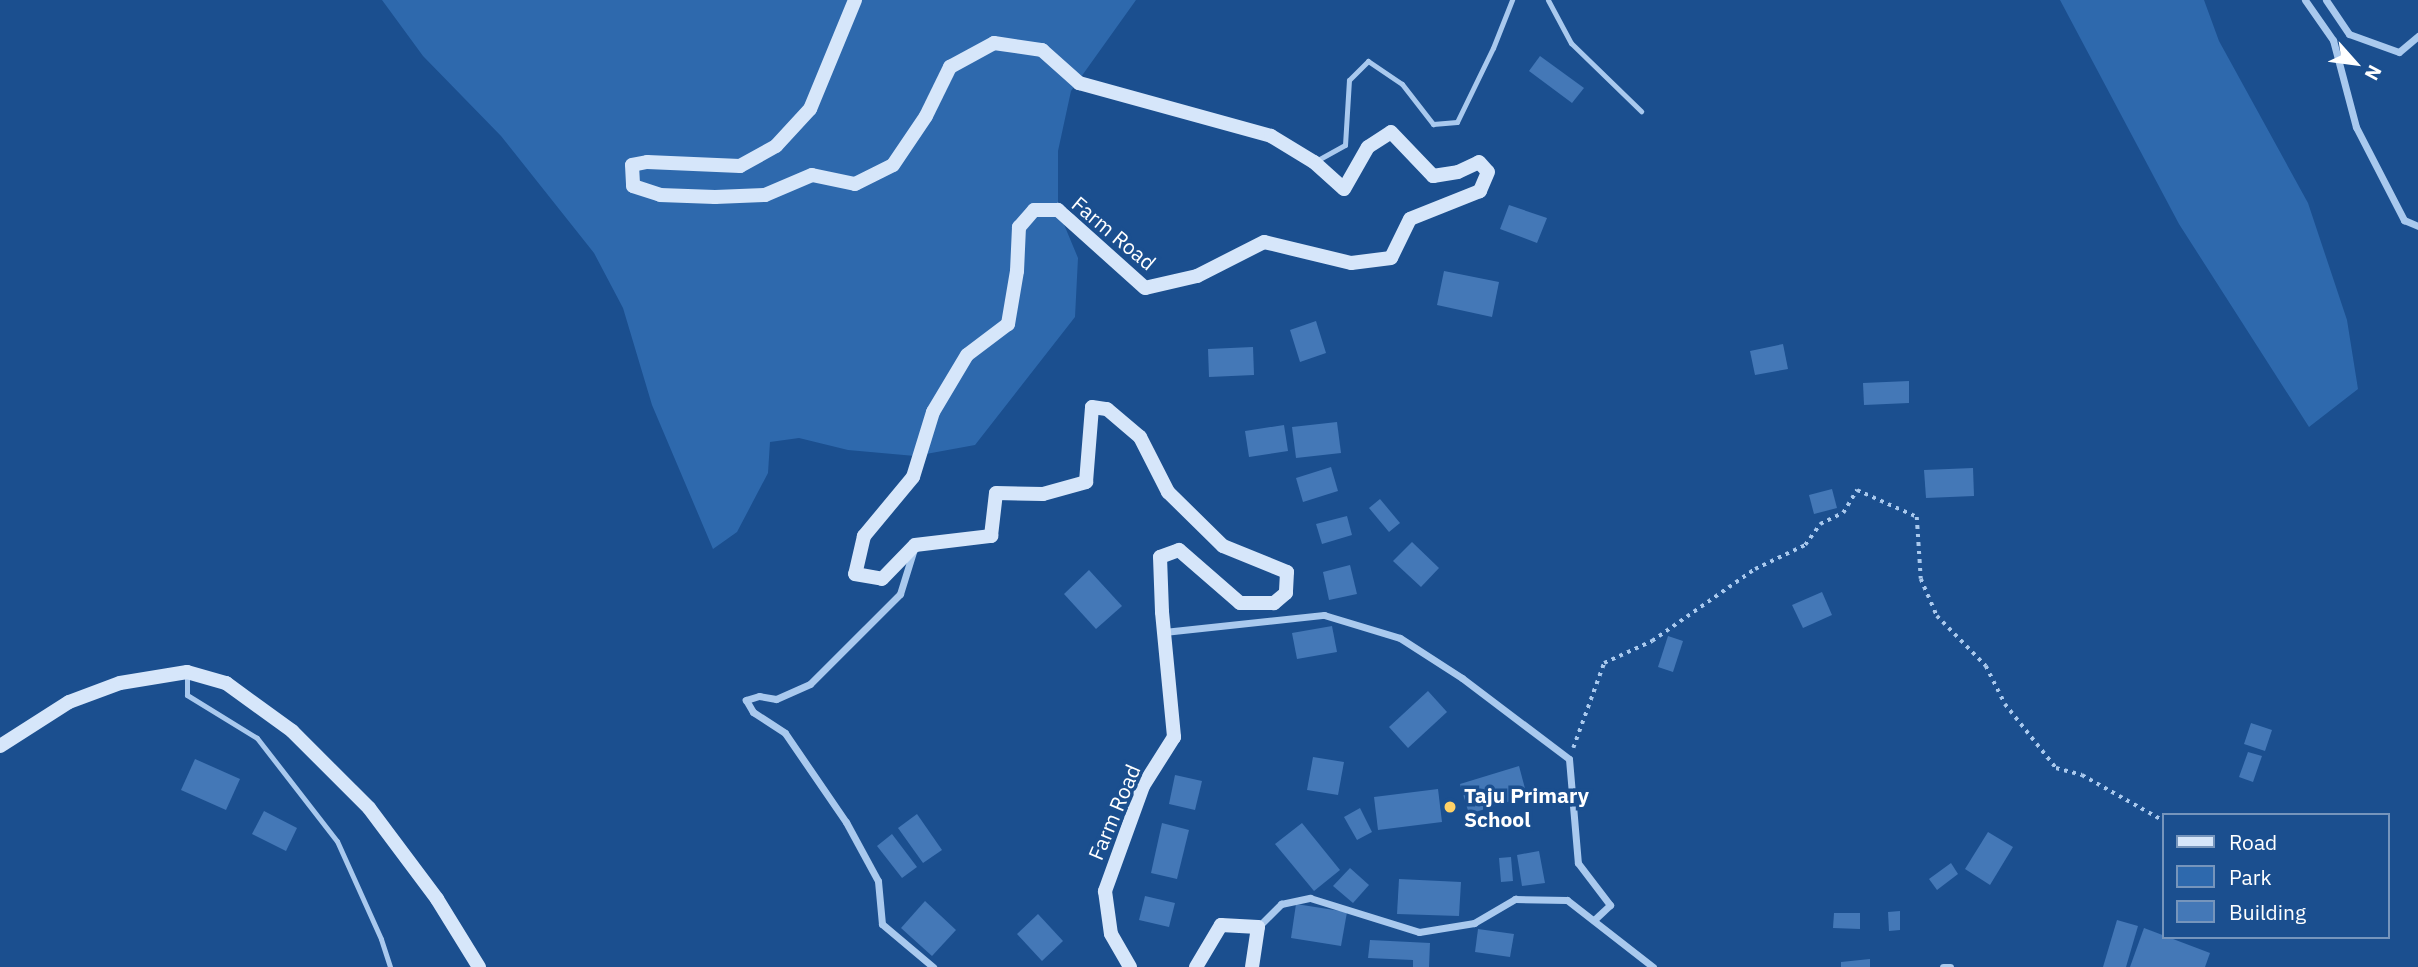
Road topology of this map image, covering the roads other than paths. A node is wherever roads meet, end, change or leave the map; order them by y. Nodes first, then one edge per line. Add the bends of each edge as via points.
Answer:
1 (855, 0) edge
2 (1511, 0) edge
3 (1548, 0) edge
4 (2305, 0) edge
5 (2326, 0) edge
6 (2418, 36) edge
7 (1642, 111) dead end
8 (1314, 162) junction
9 (2418, 226) edge
10 (915, 545) junction
11 (1164, 632) junction
12 (187, 673) junction
13 (0, 746) edge
14 (1595, 919) junction
15 (1258, 927) junction
16 (390, 967) edge
17 (479, 967) edge
18 (933, 967) edge
19 (1130, 967) edge
20 (1196, 967) edge
21 (1252, 967) edge
22 (1653, 967) edge
23 (1943, 967) edge
24 (1950, 967) edge

1 - 8 street, Farm Road via 810,109 776,146 740,166 632,165 633,186 660,195 715,197 765,195 812,175 855,184 893,165 926,116 950,67 994,43 1042,50 1079,83 1271,136
2 - 8 lane via 1457,122 1433,124 1402,84 1368,61 1349,80 1345,145
3 - 7 lane via 1571,43
4 - 9 street via 2333,40 2356,127 2404,220
5 - 6 street via 2349,34 2399,52
8 - 10 street, Farm Road via 1344,190 1368,147 1391,132 1433,176 1479,162 1488,172 1480,191 1410,219 1391,258 1351,263 1265,242 1197,276 1146,288 1058,210 1034,210 1019,227 1008,324 967,355 933,412 913,477 864,536 855,574 882,579
10 - 11 street, Farm Road via 991,536 996,493 1043,494 1086,482 1093,407 1107,410 1140,437 1168,492 1223,547 1287,572 1286,593 1275,603 1240,603 1179,550 1160,557
10 - 18 street via 900,594 810,684 776,699 760,696 746,700 753,712 785,733 846,822 878,881 882,924
11 - 14 street via 1324,615 1400,638 1462,678 1569,759 1578,863 1609,905
11 - 19 street, Farm Road via 1174,737 1143,786 1105,891 1111,934
12 - 13 street via 120,683 69,702
12 - 16 lane via 187,695 257,738 337,841
12 - 17 street via 226,684 292,731 369,808 437,899
14 - 15 street via 1567,900 1515,899 1474,923 1419,932 1310,898 1281,904
14 - 22 street
15 - 20 street via 1221,925
15 - 21 street
23 - 24 street

